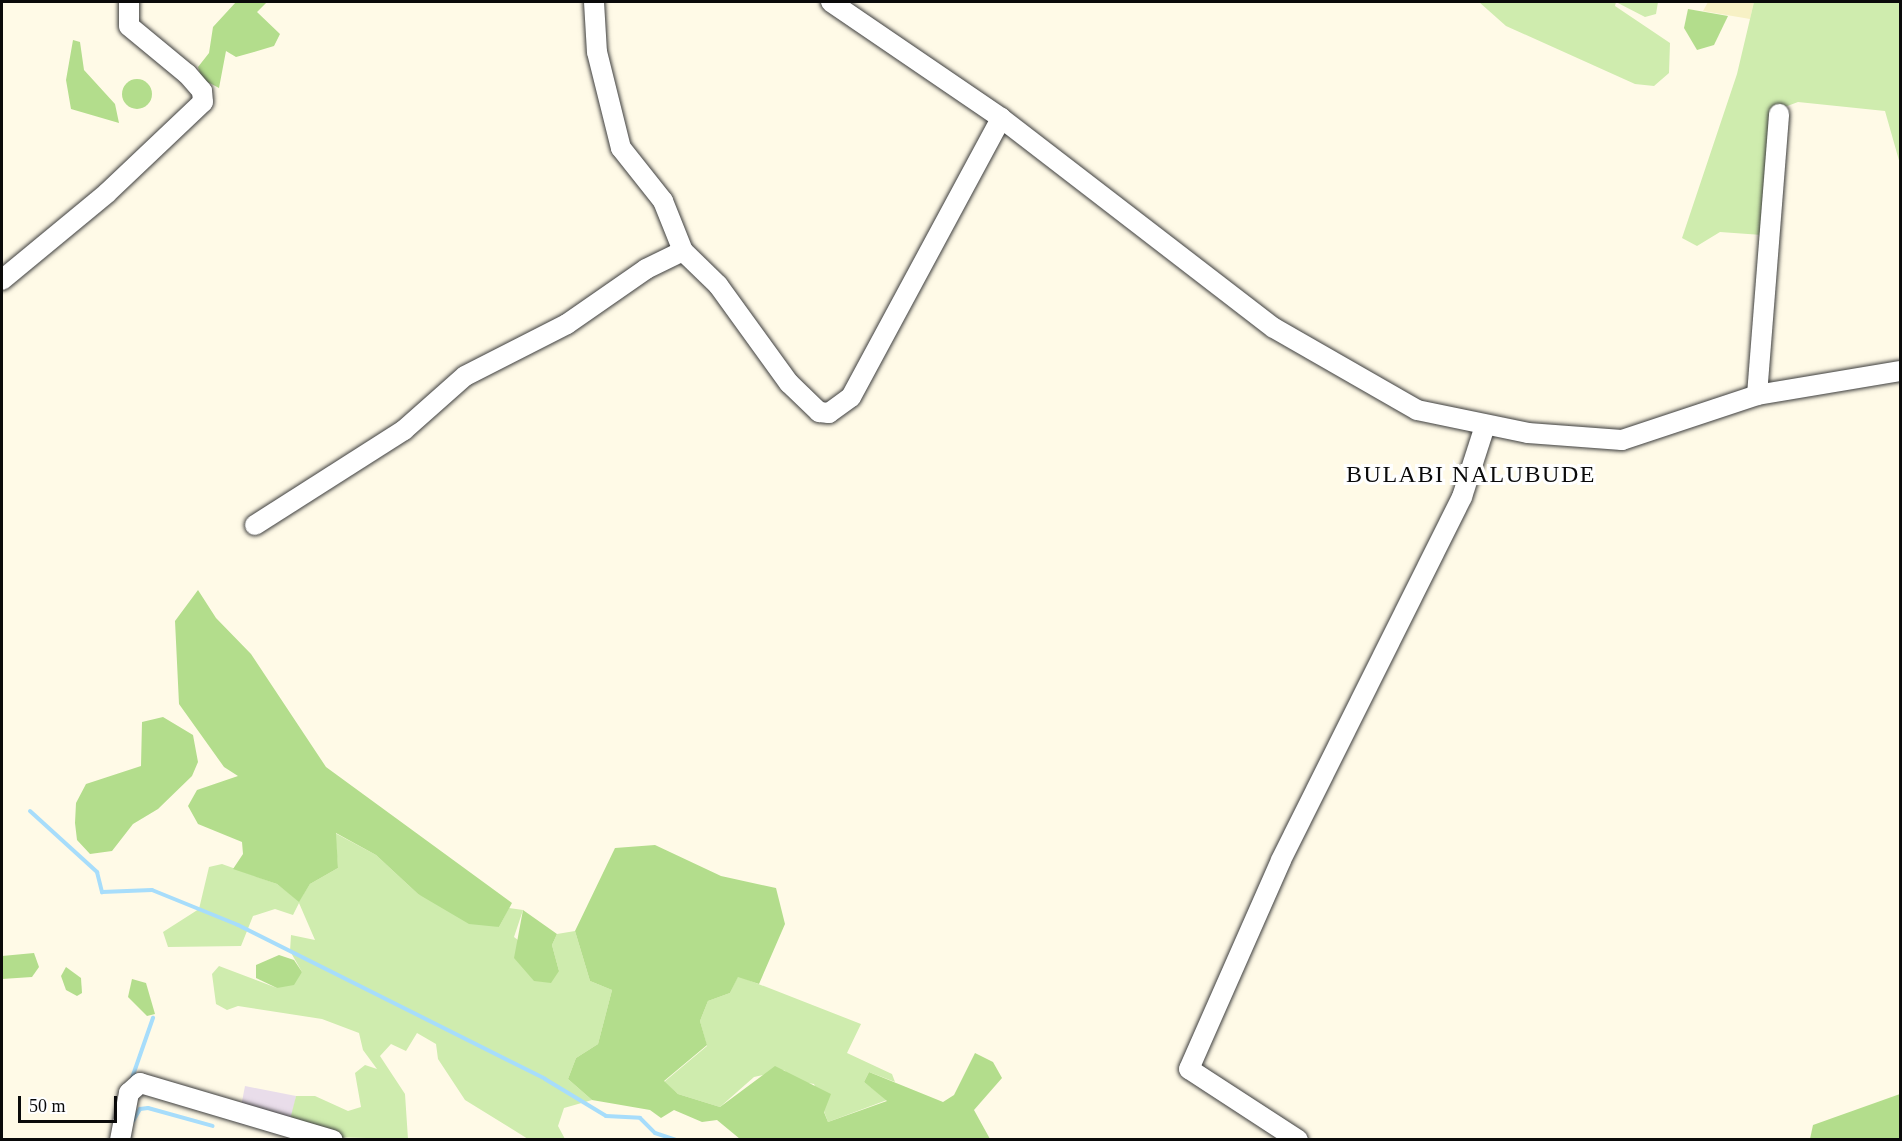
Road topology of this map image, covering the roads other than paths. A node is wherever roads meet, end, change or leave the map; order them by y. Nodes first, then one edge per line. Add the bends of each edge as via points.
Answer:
1 (129, 2) edge
2 (594, 2) edge
3 (831, 2) edge
4 (1779, 114) dead end
5 (1001, 118) junction
6 (683, 251) junction
7 (2, 280) edge
8 (1900, 371) edge
9 (1757, 395) junction
10 (1485, 426) junction
11 (255, 525) dead end
12 (120, 1140) edge
13 (333, 1140) edge
14 (1298, 1140) edge

1 - 7 street via 129,26 186,74 202,91 203,102 107,193
2 - 6 street via 597,52 615,136 663,201
3 - 5 street
4 - 9 street
5 - 6 street via 851,397 829,413 819,412 789,383 718,285
5 - 10 street via 1181,261 1330,364 1417,410
6 - 11 street via 628,280 567,324 465,376 404,430
8 - 9 street
9 - 10 street via 1622,440
10 - 14 street via 1462,496 1281,860 1189,1069
12 - 13 street via 129,1093 140,1083

